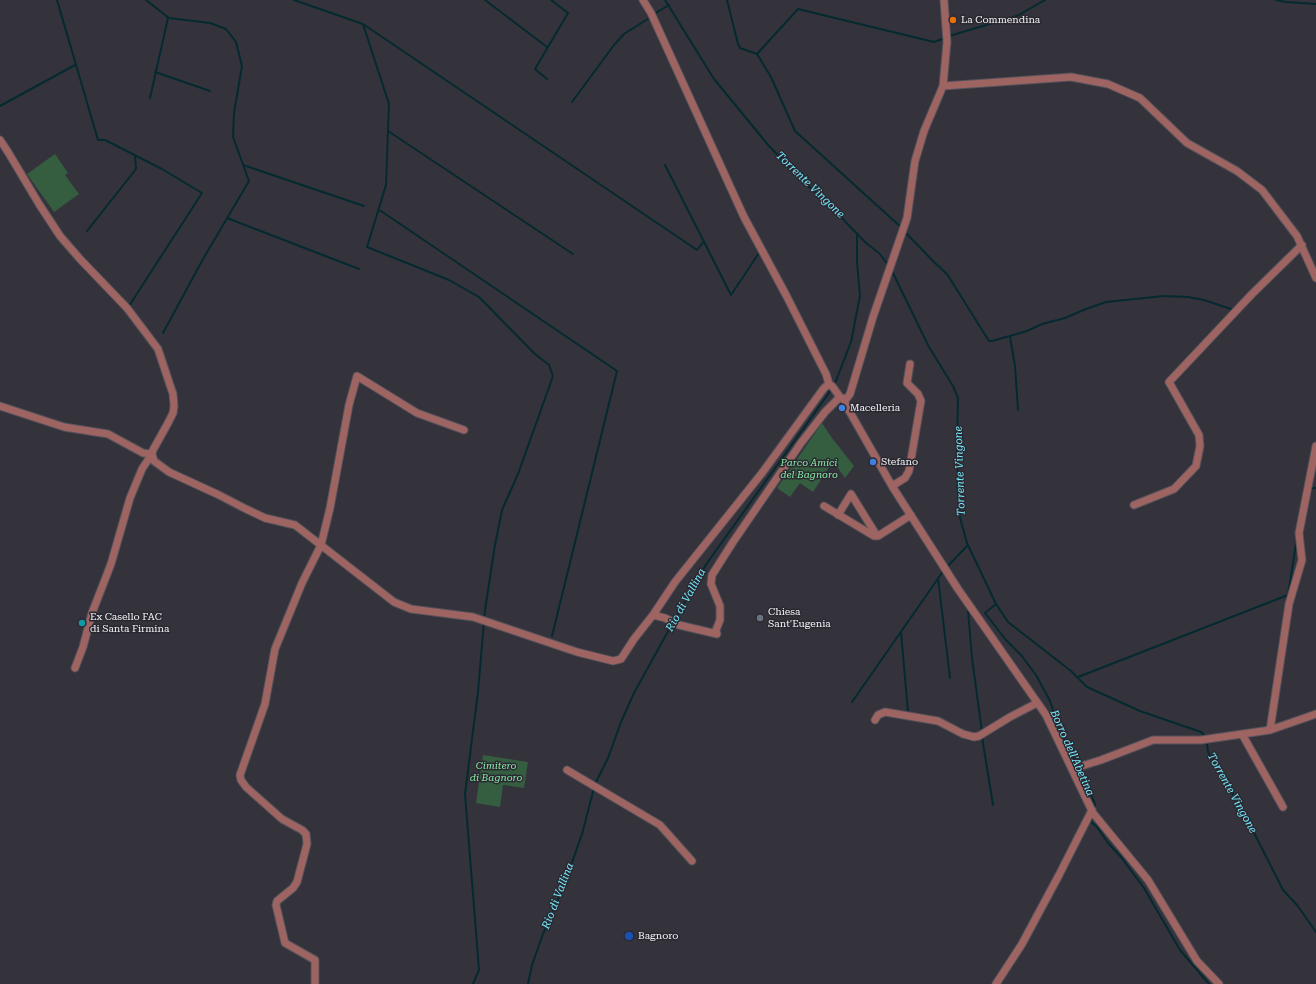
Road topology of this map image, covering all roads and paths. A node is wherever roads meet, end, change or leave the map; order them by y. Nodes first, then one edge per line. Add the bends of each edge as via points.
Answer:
1 (642, 0) edge
2 (944, 0) edge
3 (942, 86) junction
4 (0, 140) edge
5 (1302, 245) junction
6 (1316, 278) edge
7 (910, 364) dead end
8 (832, 386) junction
9 (842, 398) junction
10 (0, 406) edge
11 (464, 430) dead end
12 (1316, 446) edge
13 (152, 454) junction
14 (892, 486) junction
15 (1134, 504) dead end
16 (824, 506) dead end
17 (838, 515) junction
18 (911, 515) junction
19 (876, 536) junction
20 (322, 545) junction
21 (653, 615) junction
22 (75, 668) dead end
23 (1037, 703) junction
24 (1316, 714) edge
25 (876, 720) dead end
26 (1270, 730) junction
27 (1242, 734) junction
28 (567, 770) dead end
29 (1072, 770) junction
30 (1283, 807) dead end
31 (1092, 810) junction
32 (692, 861) dead end
33 (315, 984) edge
34 (996, 984) edge
35 (1219, 984) edge

1 - 8 street via 652,13 744,217
2 - 3 street via 947,42
3 - 5 street via 1071,77 1108,84 1140,98 1187,143 1237,170 1262,190
3 - 9 street via 915,161 907,218 850,394 847,398
4 - 13 street via 60,236 127,308 158,349 173,394 174,406 173,413
5 - 6 street
5 - 15 street via 1169,382 1199,435 1200,446 1196,466 1174,489
7 - 14 street via 907,382 921,401 909,471 905,478
8 - 9 street
8 - 21 street via 824,388 762,473 679,576
9 - 14 street
9 - 21 street via 825,412 800,443 712,575 711,584 720,606 717,634 699,631
10 - 13 street via 64,427 108,434 143,453
11 - 20 street via 417,413 357,376
12 - 26 street via 1299,533 1302,560 1289,604
13 - 20 street via 154,461 169,472 265,518 295,526
13 - 22 street via 142,468 130,498 111,564
14 - 18 street
16 - 17 street
17 - 19 street
17 - 19 street via 851,494
18 - 19 street
18 - 23 street
20 - 21 street via 394,602 410,609 473,617 577,652 613,661 621,659
20 - 33 street via 302,583 275,650 265,704 240,775 246,787 282,819 306,834 307,844 297,882 276,905 285,943 315,960
23 - 25 street via 974,737 938,720 885,712 878,715
23 - 29 street via 1046,715
24 - 26 street
26 - 27 street
27 - 29 street via 1201,740 1153,740
27 - 30 street
28 - 32 street via 660,825
29 - 31 street
31 - 34 street via 1022,944
31 - 35 street via 1148,880 1197,961

